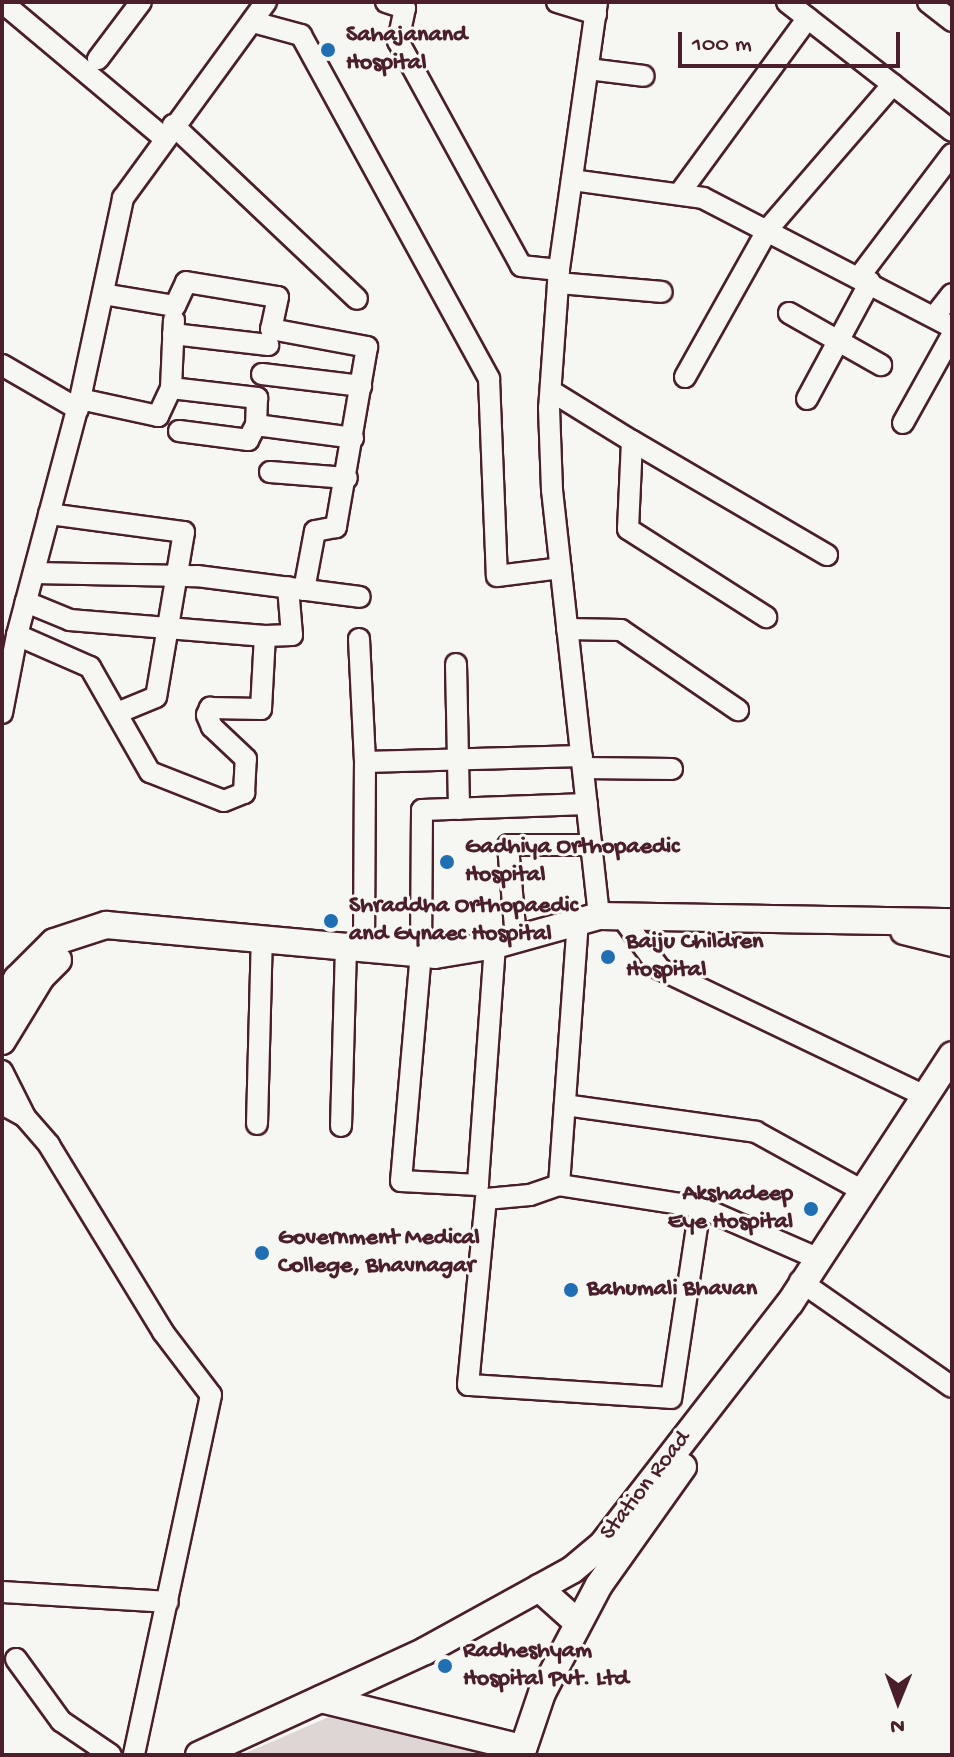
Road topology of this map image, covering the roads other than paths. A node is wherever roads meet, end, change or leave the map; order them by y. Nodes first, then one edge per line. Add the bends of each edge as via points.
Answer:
1 (141, 2) edge
2 (266, 2) edge
3 (386, 2) edge
4 (557, 2) edge
5 (787, 2) edge
6 (928, 2) edge
7 (14, 6) edge
8 (596, 8) edge
9 (808, 18) junction
10 (952, 21) edge
11 (253, 22) junction
12 (98, 59) dead end
13 (588, 69) junction
14 (644, 76) dead end
15 (893, 84) junction
16 (952, 131) edge
17 (168, 132) junction
18 (952, 154) edge
19 (572, 180) junction
20 (679, 194) junction
21 (768, 229) junction
22 (559, 276) junction
23 (864, 280) junction
24 (662, 292) dead end
25 (103, 294) junction
26 (952, 294) edge
27 (357, 299) dead end
28 (175, 306) junction
29 (789, 313) dead end
30 (943, 322) edge
31 (173, 334) junction
32 (952, 335) edge
33 (269, 337) junction
34 (837, 340) junction
35 (2, 365) edge
36 (881, 365) dead end
37 (262, 374) junction
38 (685, 377) dead end
39 (361, 386) junction
40 (171, 388) junction
41 (551, 391) junction
42 (257, 398) junction
43 (807, 399) dead end
44 (79, 404) junction
45 (903, 423) dead end
46 (256, 425) junction
47 (179, 431) dead end
48 (353, 438) junction
49 (632, 441) junction
50 (270, 472) dead end
51 (347, 478) junction
52 (49, 514) junction
53 (827, 555) dead end
54 (561, 568) junction
55 (34, 573) junction
56 (178, 576) junction
57 (296, 588) junction
58 (360, 597) dead end
59 (26, 602) junction
60 (766, 617) dead end
61 (169, 628) junction
62 (567, 629) junction
63 (17, 635) junction
64 (265, 636) junction
65 (359, 639) dead end
66 (456, 664) dead end
67 (738, 710) dead end
68 (2, 713) edge
69 (117, 713) junction
70 (459, 758) junction
71 (365, 762) junction
72 (582, 762) junction
73 (672, 769) dead end
74 (587, 804) junction
75 (459, 809) junction
76 (592, 845) junction
77 (600, 918) junction
78 (952, 922) edge
79 (886, 924) junction
80 (106, 925) junction
81 (262, 939) junction
82 (506, 942) junction
83 (952, 943) edge
84 (355, 948) junction
85 (421, 954) junction
86 (2, 1007) edge
87 (2, 1041) edge
88 (952, 1055) edge
89 (2, 1071) edge
90 (940, 1094) edge
91 (2, 1104) edge
92 (565, 1105) junction
93 (25, 1117) junction
94 (257, 1124) dead end
95 (341, 1126) dead end
96 (559, 1185) junction
97 (863, 1191) junction
98 (700, 1207) junction
99 (817, 1258) junction
100 (806, 1285) junction
101 (952, 1387) edge
102 (539, 1588) junction
103 (2, 1592) edge
104 (168, 1602) junction
105 (578, 1623) junction
106 (16, 1659) dead end
107 (321, 1699) junction
108 (522, 1752) edge
109 (111, 1755) edge
110 (134, 1755) edge
111 (199, 1755) edge

1 - 12 street
2 - 11 street
3 - 22 street via 405,8 398,41 521,266
4 - 8 street
5 - 9 street
6 - 10 street
7 - 17 street
8 - 13 street
9 - 15 street
9 - 20 street
11 - 17 street
11 - 54 street via 301,35 489,379 497,576
13 - 14 street
13 - 19 street
15 - 16 street
15 - 21 street
17 - 25 street via 123,198
17 - 27 street
18 - 23 street
19 - 20 street
19 - 22 street
20 - 21 street via 703,198
21 - 23 street
21 - 38 street
22 - 24 street
22 - 41 street
23 - 30 street
23 - 34 street
25 - 28 street
25 - 44 street
26 - 30 street
28 - 31 street
28 - 33 street via 186,282 278,297
29 - 34 street
31 - 33 street
31 - 40 street
32 - 45 street
33 - 37 street
33 - 39 street via 367,347
34 - 36 street
34 - 43 street
35 - 44 street
37 - 39 street
37 - 42 street
39 - 48 street
40 - 42 street
40 - 44 street via 158,416
41 - 49 street
41 - 54 street via 552,490
42 - 46 street
44 - 52 street
46 - 47 street via 248,440
46 - 48 street
48 - 51 street
49 - 53 street
49 - 60 street via 628,529
50 - 51 street
51 - 57 street via 336,527 315,531
52 - 55 street
52 - 56 street via 184,532
54 - 62 street
55 - 56 street
55 - 59 street
56 - 57 street
56 - 61 street
57 - 58 street
57 - 64 street via 292,635
59 - 61 street via 70,620
59 - 63 street
61 - 64 street
61 - 69 street via 156,697
62 - 67 street via 621,630
62 - 72 street
63 - 68 street
63 - 69 street via 90,667
64 - 69 street via 261,709 210,708 207,715 212,727 246,759 244,793 232,801 150,772
65 - 71 street
66 - 70 street
70 - 71 street
70 - 72 street
70 - 75 street
71 - 84 street
72 - 73 street
72 - 74 street
74 - 75 street
74 - 76 street
75 - 85 street via 422,810
76 - 77 street
76 - 82 street via 508,845
77 - 79 main road
77 - 82 main road
77 - 90 street via 660,969
77 - 92 street
78 - 79 main road via 898,919
79 - 83 main road
80 - 81 main road
80 - 86 main road via 54,942 17,979
80 - 87 main road via 41,977
81 - 84 main road
81 - 94 street
82 - 85 main road
82 - 85 street via 478,1185 401,1181
84 - 85 main road
84 - 95 street
88 - 90 main road, Station Road
89 - 93 street
90 - 97 main road, Station Road
90 - 100 main road
91 - 93 street
92 - 96 street
92 - 97 street via 756,1132
93 - 104 street via 49,1145 163,1332 211,1395
96 - 98 street
96 - 98 street via 530,1195 486,1199 468,1385 671,1398
97 - 99 main road, Station Road
98 - 99 street
99 - 100 main road, Station Road
100 - 101 street
100 - 102 main road, Station Road via 602,1545
100 - 105 main road
102 - 105 main road
102 - 107 main road, Station Road via 425,1651
103 - 104 street
104 - 110 street
105 - 108 main road via 542,1693
106 - 109 street via 61,1721
107 - 108 main road
107 - 111 main road, Station Road

